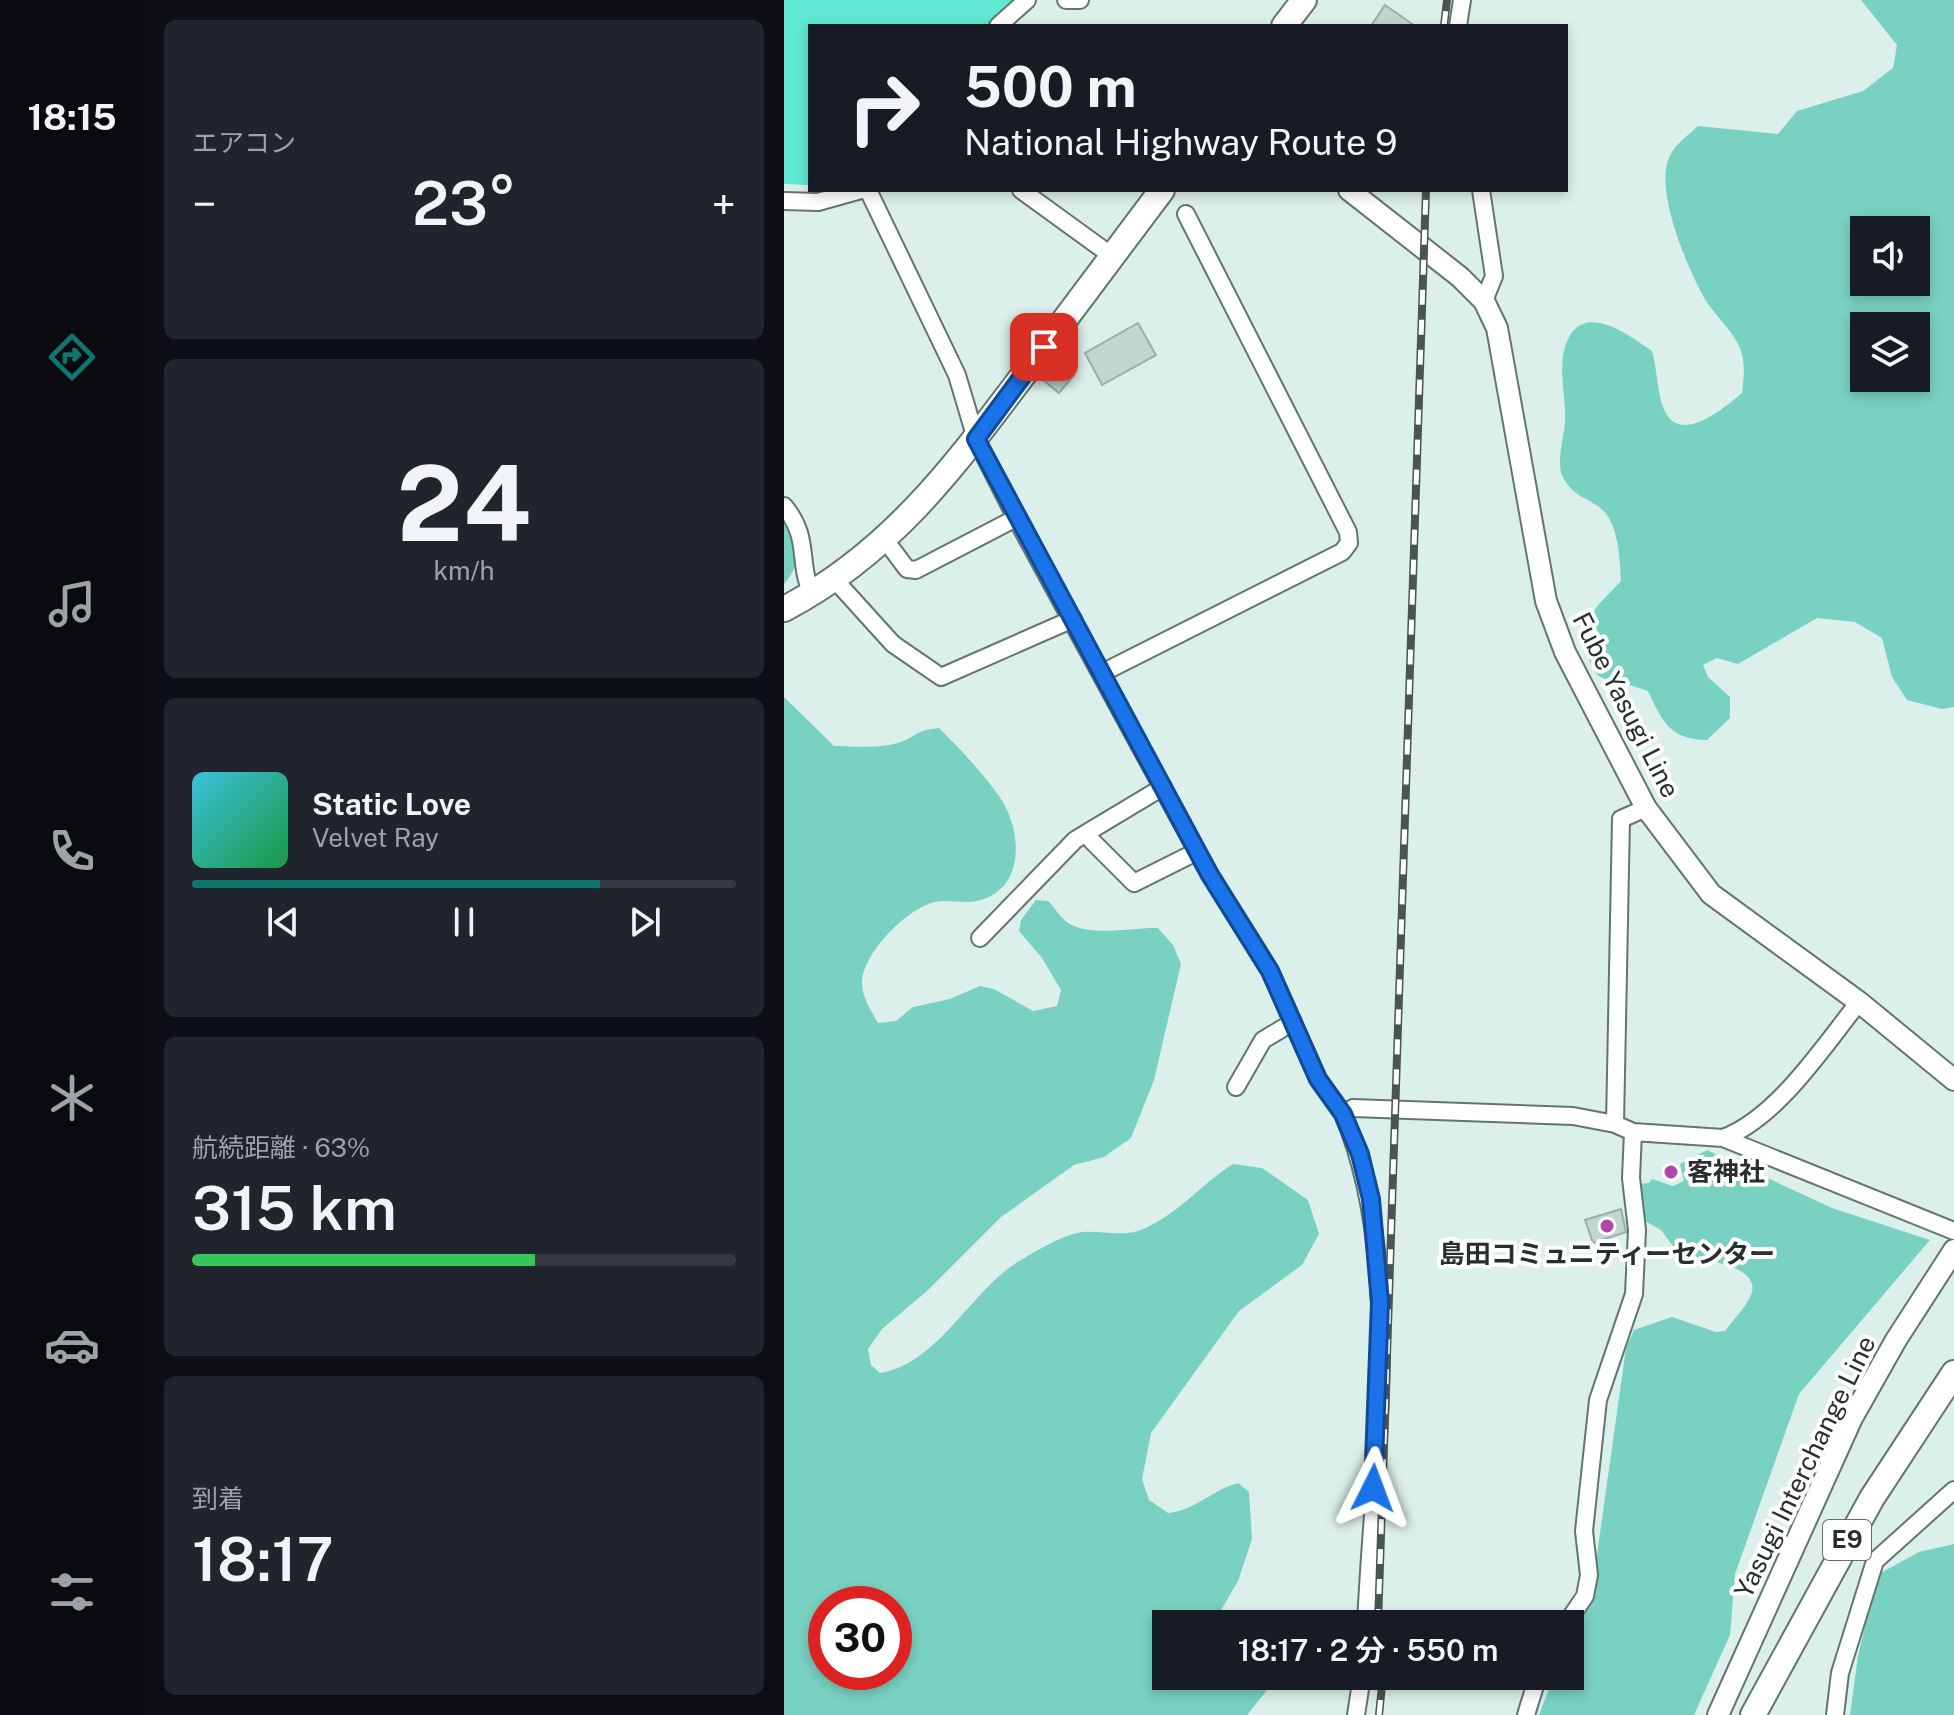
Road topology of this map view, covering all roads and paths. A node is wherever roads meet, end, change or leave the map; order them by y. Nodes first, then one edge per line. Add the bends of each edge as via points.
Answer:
1 (1027, 0) edge
2 (1066, 0) edge
3 (1080, 0) edge
4 (1304, 0) edge
5 (1462, 0) edge
6 (1000, 24) edge
7 (1286, 24) edge
8 (1458, 24) edge
9 (854, 192) edge
10 (869, 192) edge
11 (1024, 192) edge
12 (1160, 192) edge
13 (1352, 192) edge
14 (1481, 192) edge
15 (784, 201) edge
16 (1186, 214) dead end
17 (1112, 256) junction
18 (1484, 301) junction
19 (976, 439) junction
20 (784, 506) edge
21 (1016, 518) junction
22 (886, 541) junction
23 (835, 580) junction
24 (812, 594) junction
25 (784, 609) edge
26 (1073, 619) junction
27 (1102, 673) junction
28 (1163, 787) junction
29 (1646, 808) junction
30 (1084, 834) junction
31 (1192, 854) dead end
32 (980, 938) dead end
33 (1859, 1002) junction
34 (1293, 1022) junction
35 (1954, 1080) edge
36 (1236, 1087) dead end
37 (1343, 1114) junction
38 (1615, 1124) junction
39 (1633, 1132) junction
40 (1723, 1138) junction
41 (1954, 1231) edge
42 (1954, 1250) edge
43 (1954, 1373) edge
44 (1954, 1490) edge
45 (1367, 1610) edge
46 (1576, 1610) edge
47 (1360, 1690) edge
48 (1534, 1690) edge
49 (1356, 1715) edge
50 (1526, 1715) edge
51 (1718, 1715) edge
52 (1753, 1715) edge
53 (1835, 1715) edge

1 - 6 street
2 - 3 street
4 - 7 highway
5 - 8 street
9 - 15 street via 818,202
10 - 19 street via 957,375
11 - 17 street
12 - 17 highway
13 - 18 main road, Fube Yasugi Line
14 - 18 street via 1494,276
16 - 27 street via 1349,543 1342,552
17 - 19 highway
18 - 29 main road, Fube Yasugi Line via 1497,328 1546,601 1565,652
19 - 21 street
19 - 22 highway
20 - 24 street via 800,530 805,580
21 - 22 street via 913,571
21 - 26 street
22 - 23 highway
23 - 24 highway
23 - 26 street via 893,644 943,678
24 - 25 highway
26 - 27 street
27 - 28 street
28 - 30 street
28 - 34 street via 1270,971
29 - 33 main road, Fube Yasugi Line via 1711,894
29 - 38 street via 1621,819
30 - 31 street via 1130,882
30 - 32 street
33 - 35 main road, Fube Yasugi Line
33 - 40 street via 1766,1113
34 - 36 street via 1263,1040
34 - 37 street via 1318,1079
37 - 38 street via 1353,1108 1431,1110 1573,1116
37 - 45 street via 1371,1199 1380,1302
38 - 39 street
39 - 40 street
39 - 46 street via 1634,1294 1598,1400 1584,1531 1589,1575
40 - 41 street
42 - 51 main road, Yasugi Interchange Line via 1852,1418
43 - 52 highway, E9 via 1872,1498
44 - 53 street via 1875,1561 1840,1673
47 - 49 street
48 - 50 street

